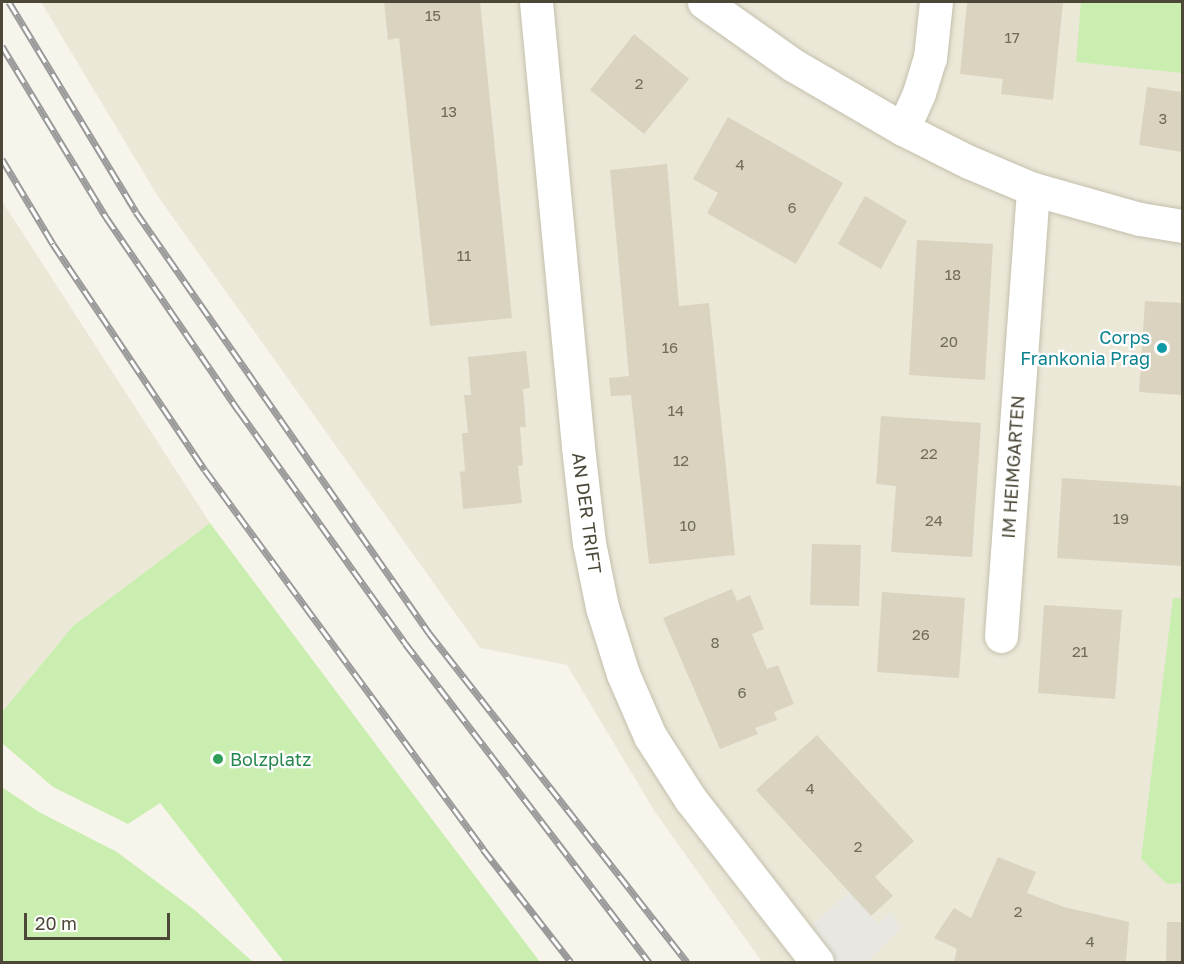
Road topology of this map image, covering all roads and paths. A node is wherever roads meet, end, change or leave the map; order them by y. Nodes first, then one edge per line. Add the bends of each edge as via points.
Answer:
1 (536, 2) edge
2 (704, 2) edge
3 (936, 2) edge
4 (903, 129) junction
5 (1033, 189) junction
6 (1182, 226) edge
7 (1001, 636) dead end
8 (817, 963) edge

1 - 8 street, AN DER TRIFT via 585,511 602,607 623,674 650,736 692,800
2 - 4 street via 793,65
3 - 4 street via 930,58
4 - 5 street
5 - 6 street via 1140,219
5 - 7 street, IM HEIMGARTEN

